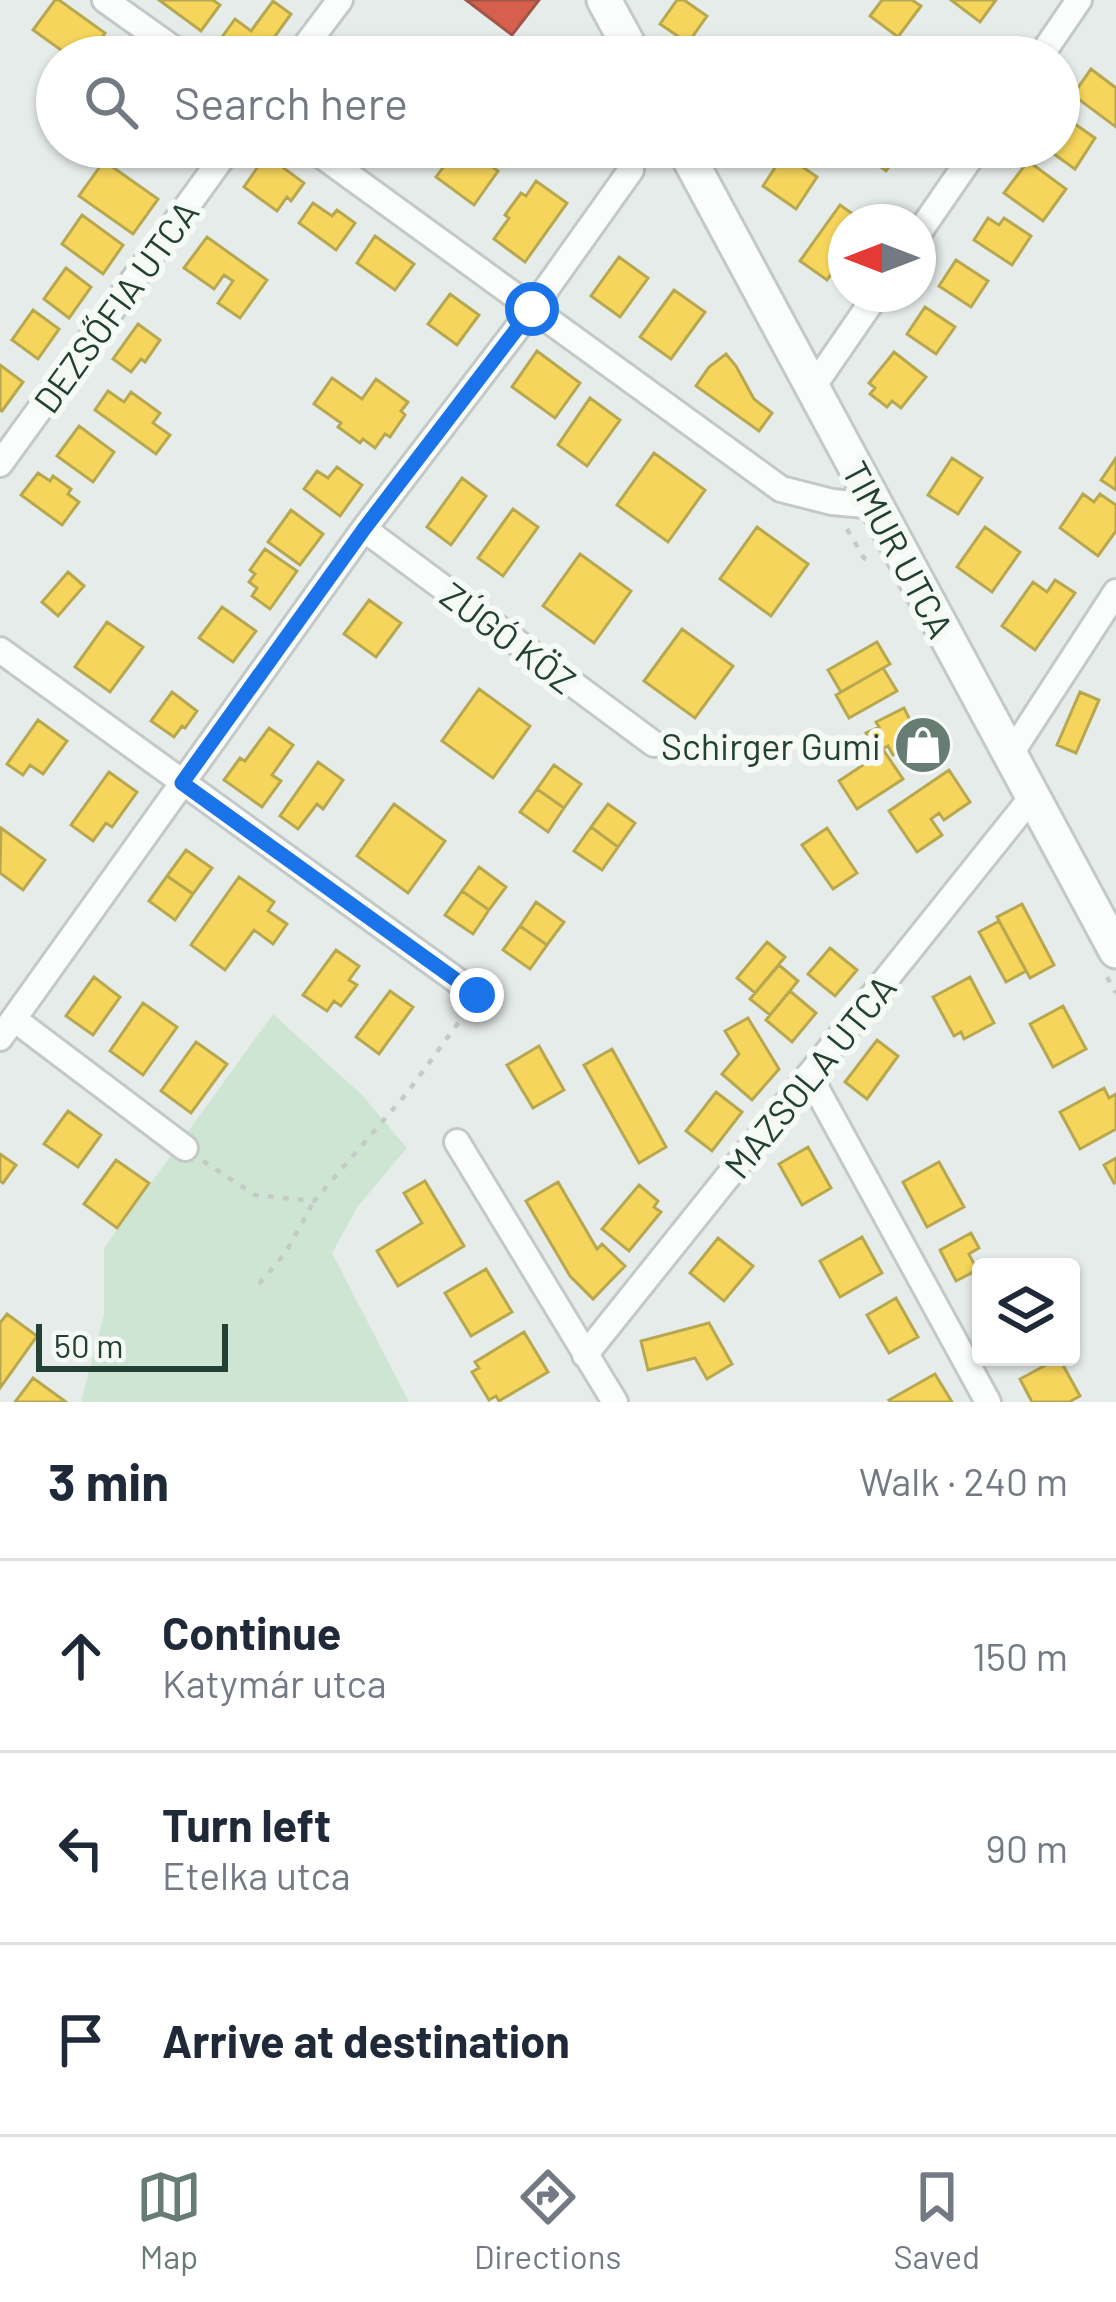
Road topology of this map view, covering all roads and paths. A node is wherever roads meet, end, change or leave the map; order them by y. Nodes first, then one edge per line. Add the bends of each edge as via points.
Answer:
1 (105, 0) edge
2 (340, 0) edge
3 (1079, 0) edge
4 (614, 6) edge
5 (156, 36) edge
6 (313, 36) edge
7 (626, 36) edge
8 (1054, 36) edge
9 (215, 168) edge
10 (339, 168) edge
11 (694, 168) edge
12 (964, 168) edge
13 (631, 170) dead end
14 (936, 208) edge
15 (532, 309) junction
16 (865, 312) edge
17 (813, 387) junction
18 (0, 464) edge
19 (876, 506) junction
20 (364, 529) junction
21 (1116, 592) edge
22 (0, 650) edge
23 (654, 745) dead end
24 (1010, 755) junction
25 (182, 783) junction
26 (1032, 797) junction
27 (1116, 951) edge
28 (477, 995) joint
29 (7, 1029) edge
30 (809, 1076) junction
31 (458, 1142) dead end
32 (185, 1148) joint
33 (314, 1201) junction
34 (259, 1284) dead end
35 (585, 1355) junction
36 (615, 1402) edge
37 (988, 1402) edge

1 - 5 street
2 - 6 street
3 - 8 street
4 - 7 street
9 - 18 street, DEZSŐFIA UTCA
10 - 15 street
11 - 17 street, TIMUR UTCA
12 - 14 street
13 - 15 street
15 - 19 street via 781,489
15 - 20 street
16 - 17 street
17 - 19 street, TIMUR UTCA
19 - 24 street, TIMUR UTCA
20 - 23 street, ZÚGÓ KÖZ
20 - 25 street
21 - 24 street
22 - 25 street
24 - 26 street, TIMUR UTCA
25 - 28 street
25 - 29 street
26 - 27 street, TIMUR UTCA
26 - 30 street, MAZSOLA UTCA
28 - 33 path
29 - 32 street
30 - 35 street, MAZSOLA UTCA
30 - 37 street
31 - 35 street
32 - 33 path via 255,1195
33 - 34 path
35 - 36 street

